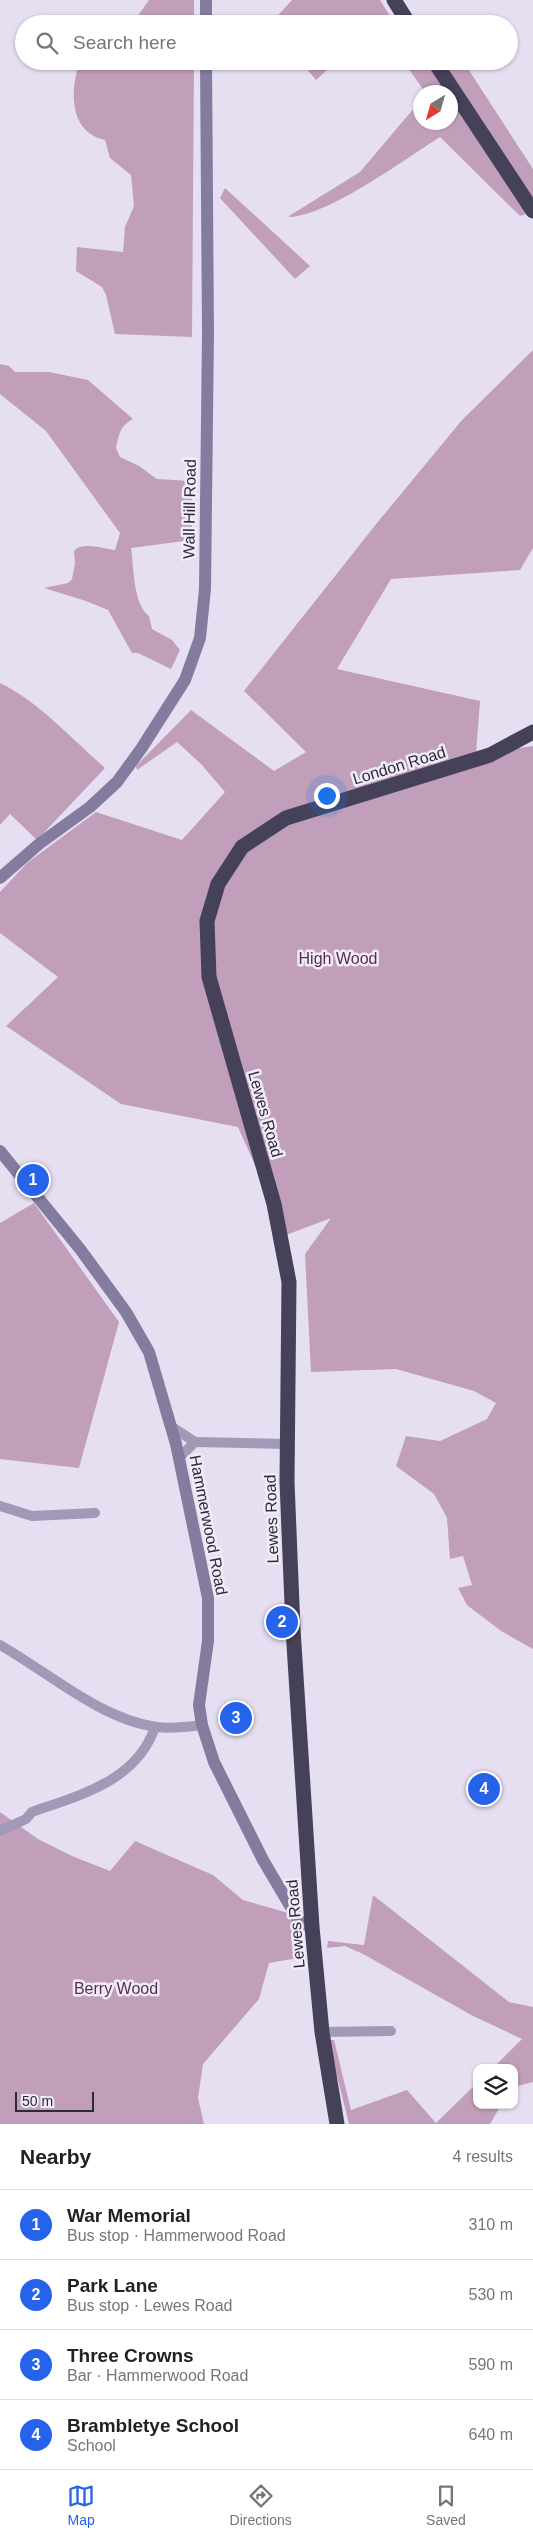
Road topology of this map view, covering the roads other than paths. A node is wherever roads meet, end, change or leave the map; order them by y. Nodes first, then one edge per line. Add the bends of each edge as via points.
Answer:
1 (206, 0) edge
2 (394, 0) edge
3 (206, 15) edge
4 (403, 15) edge
5 (206, 70) edge
6 (440, 70) edge
7 (533, 211) edge
8 (533, 732) edge
9 (0, 878) edge
10 (207, 921) joint
11 (0, 1151) edge
12 (172, 1426) junction
13 (196, 1442) junction
14 (287, 1444) junction
15 (179, 1458) junction
16 (0, 1506) edge
17 (96, 1513) dead end
18 (0, 1645) edge
19 (202, 1725) junction
20 (155, 1727) junction
21 (0, 1831) edge
22 (312, 1927) junction
23 (391, 2031) dead end
24 (322, 2032) junction
25 (337, 2124) edge

1 - 3 street
2 - 4 highway
5 - 9 street, Wall Hill Road via 208,333 205,589 200,638 185,680 117,782
6 - 7 highway
8 - 10 highway, London Road via 490,755 286,818 242,847 218,884
10 - 14 highway, Lewes Road via 209,977 274,1204 289,1282
11 - 12 street, Hammerwood Road via 80,1249 126,1312 149,1352
12 - 13 street
12 - 15 street, Hammerwood Road
13 - 14 street
13 - 15 street
14 - 22 highway, Lewes Road via 293,1629
15 - 19 street, Hammerwood Road via 208,1598 208,1641 200,1705
16 - 17 street via 32,1516
18 - 20 street via 87,1700
19 - 20 street
19 - 22 street, Hammerwood Road via 214,1762 263,1860 299,1920
20 - 21 street via 150,1742 108,1784 32,1812 26,1819
22 - 24 highway, Lewes Road
23 - 24 street
24 - 25 highway, Lewes Road

